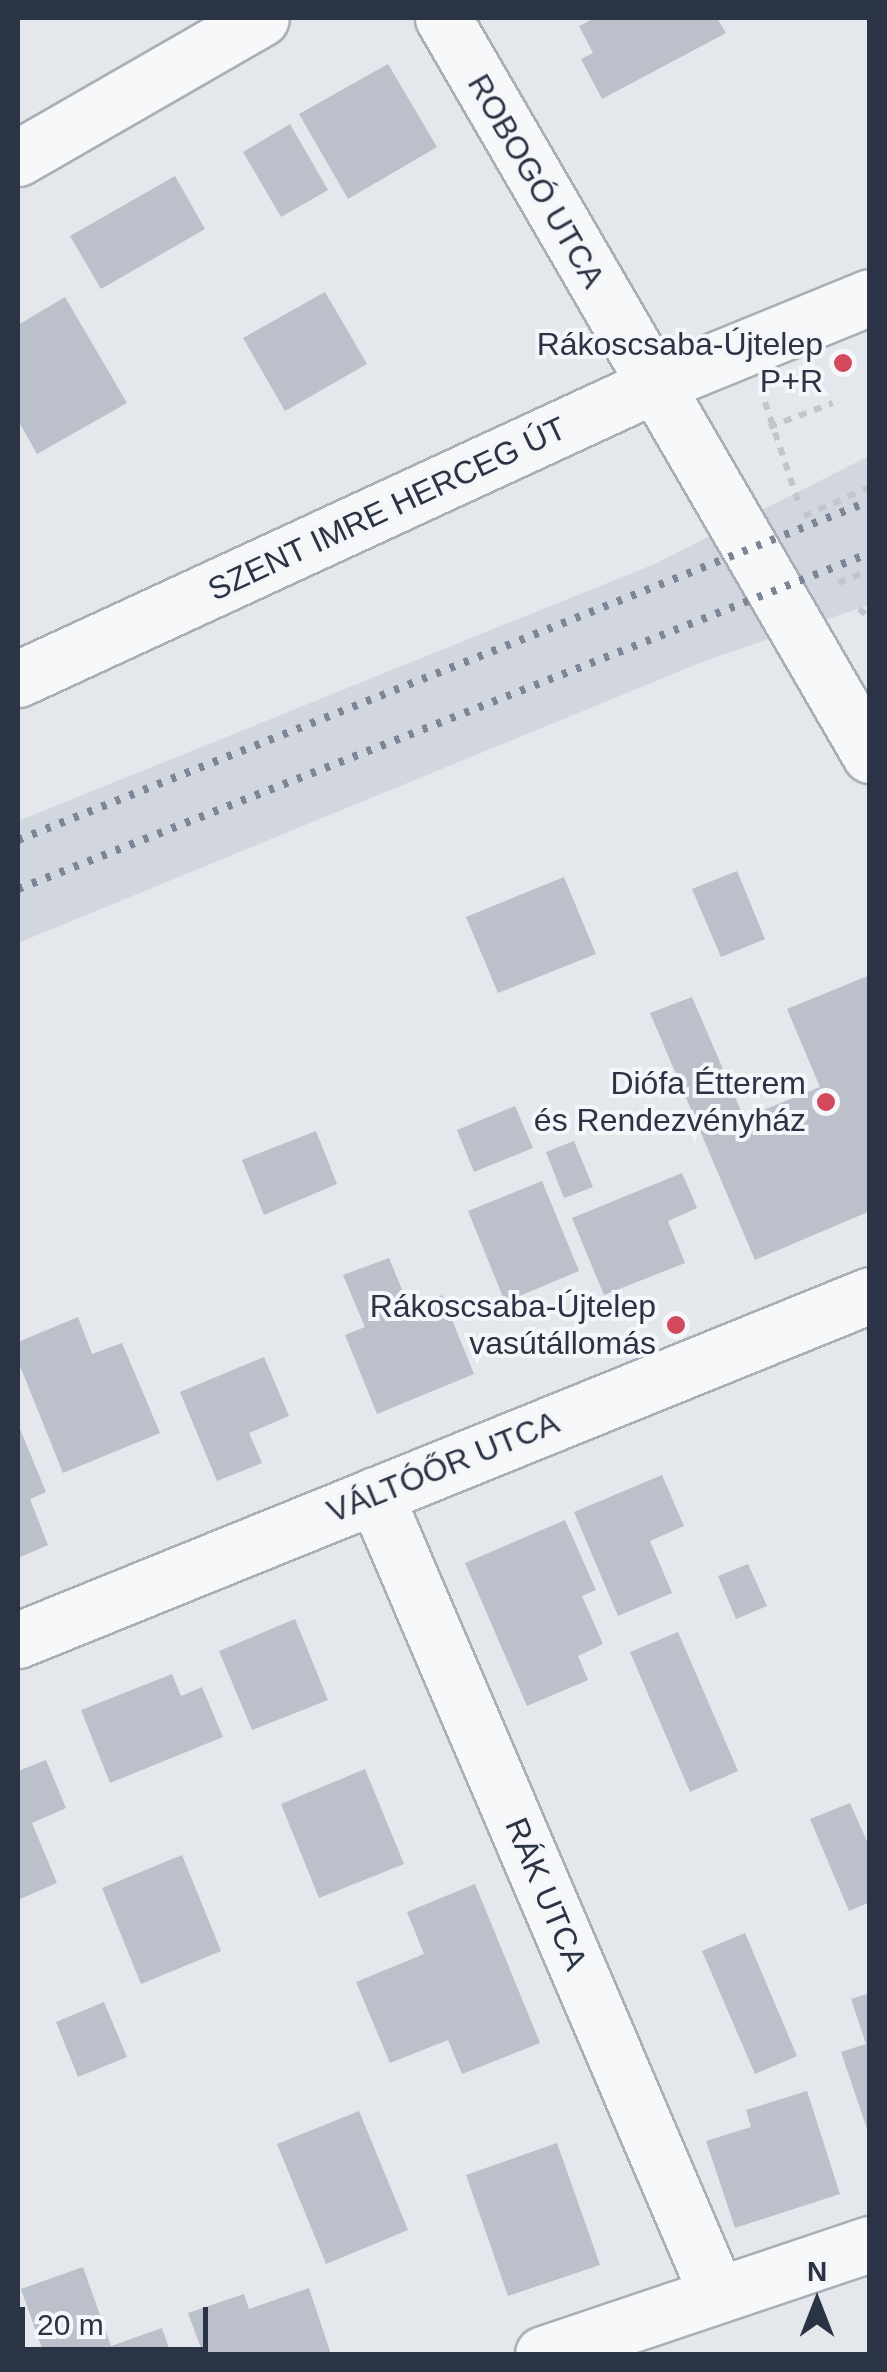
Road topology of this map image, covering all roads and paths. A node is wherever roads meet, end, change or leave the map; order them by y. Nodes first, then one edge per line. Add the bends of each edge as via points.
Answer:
1 (261, 18) edge
2 (443, 18) edge
3 (18, 158) edge
4 (870, 297) edge
5 (757, 342) junction
6 (652, 386) junction
7 (833, 403) dead end
8 (769, 427) junction
9 (870, 487) edge
10 (804, 516) junction
11 (810, 526) dead end
12 (830, 569) dead end
13 (870, 570) edge
14 (837, 584) junction
15 (842, 592) dead end
16 (856, 605) dead end
17 (870, 618) edge
18 (18, 679) edge
19 (870, 755) edge
20 (870, 1295) edge
21 (374, 1494) junction
22 (18, 1640) edge
23 (870, 2244) edge
24 (717, 2294) junction
25 (543, 2354) edge

1 - 3 street
2 - 6 street, ROBOGÓ UTCA
4 - 5 street, SZENT IMRE HERCEG ÚT
5 - 6 street, SZENT IMRE HERCEG ÚT
5 - 8 path
6 - 18 street, SZENT IMRE HERCEG ÚT
6 - 19 street, ROBOGÓ UTCA via 755,549
7 - 8 path
8 - 10 path
9 - 10 path
10 - 11 path
12 - 14 path
13 - 14 path
14 - 15 path
16 - 17 path
20 - 21 street, VÁLTÓŐR UTCA
21 - 22 street, VÁLTÓŐR UTCA
21 - 24 street, RÁK UTCA
23 - 24 street
24 - 25 street

